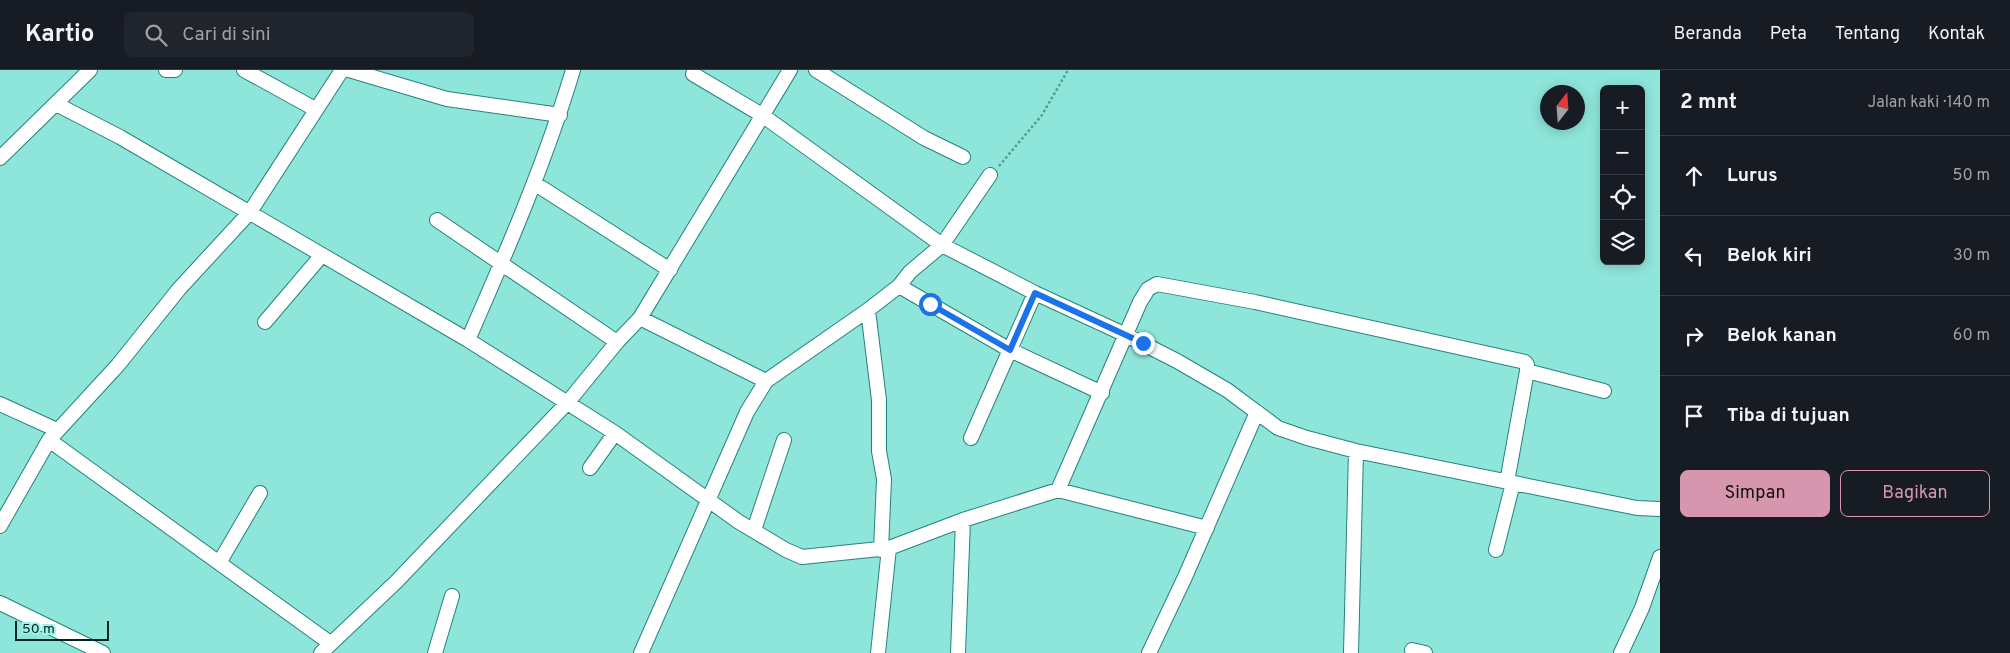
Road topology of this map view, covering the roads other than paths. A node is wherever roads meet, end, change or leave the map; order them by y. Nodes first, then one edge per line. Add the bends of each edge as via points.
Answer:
1 (90, 70) edge
2 (166, 70) edge
3 (174, 70) edge
4 (244, 70) edge
5 (342, 70) edge
6 (349, 70) edge
7 (573, 70) edge
8 (790, 70) edge
9 (816, 70) edge
10 (693, 74) dead end
11 (56, 104) junction
12 (315, 109) junction
13 (762, 114) junction
14 (560, 115) junction
15 (963, 157) dead end
16 (0, 158) edge
17 (990, 175) road end
18 (534, 183) junction
19 (250, 212) junction
20 (436, 220) dead end
21 (942, 245) junction
22 (322, 255) junction
23 (502, 263) junction
24 (670, 270) junction
25 (900, 286) junction
26 (1035, 293) junction
27 (868, 310) junction
28 (640, 318) junction
29 (265, 322) dead end
30 (1126, 334) junction
31 (468, 340) junction
32 (617, 342) junction
33 (1010, 350) junction
34 (1527, 372) junction
35 (766, 381) junction
36 (1604, 391) dead end
37 (1102, 392) junction
38 (568, 402) junction
39 (0, 404) edge
40 (1257, 412) junction
41 (615, 433) junction
42 (53, 435) junction
43 (971, 438) dead end
44 (784, 440) dead end
45 (1356, 451) junction
46 (590, 468) dead end
47 (1510, 482) junction
48 (1058, 490) junction
49 (260, 493) dead end
50 (708, 501) junction
51 (1660, 509) edge
52 (0, 526) edge
53 (963, 526) junction
54 (1207, 528) junction
55 (754, 530) junction
56 (1496, 550) dead end
57 (887, 554) junction
58 (1660, 557) edge
59 (219, 562) junction
60 (452, 596) dead end
61 (0, 603) edge
62 (78, 647) edge
63 (326, 648) edge
64 (103, 653) edge
65 (435, 653) edge
66 (641, 653) edge
67 (878, 653) edge
68 (958, 653) edge
69 (1149, 653) edge
70 (1351, 653) edge
71 (1621, 653) edge

1 - 11 street
2 - 3 street
4 - 12 street
5 - 12 street
6 - 14 street via 448,99
7 - 14 street
8 - 13 street
9 - 15 street via 924,138
10 - 13 street
11 - 16 street
11 - 19 street
12 - 19 street
13 - 21 street
13 - 24 street
14 - 18 street
17 - 21 street
18 - 23 street
18 - 24 street
19 - 22 street
19 - 42 street
20 - 23 street
21 - 25 street via 910,272
21 - 26 street
22 - 29 street
22 - 31 street
23 - 31 street
23 - 32 street
24 - 28 street
25 - 27 street
25 - 33 street
26 - 30 street
26 - 33 street
27 - 35 street
27 - 57 street via 879,400 879,451 884,480
28 - 32 street
28 - 35 street
30 - 34 street via 1145,294 1152,286 1164,284 1516,359 1526,364
30 - 37 street
30 - 40 street via 1203,375
31 - 38 street
32 - 38 street
33 - 37 street
33 - 43 street
34 - 36 street
34 - 47 street
35 - 50 street via 747,412
37 - 48 street
38 - 41 street
38 - 63 street via 396,582
39 - 42 street
40 - 45 street via 1278,428
40 - 54 street
41 - 46 street
41 - 50 street
42 - 52 street
42 - 59 street
44 - 55 street
45 - 47 street
45 - 70 street
47 - 51 street via 1637,508
47 - 56 street
48 - 53 street
48 - 54 street
49 - 59 street
50 - 55 street
50 - 66 street
53 - 57 street
53 - 68 street
54 - 69 street
55 - 57 street via 802,557
57 - 67 street
58 - 71 street via 1642,608
59 - 63 street
60 - 65 street
61 - 62 street
62 - 64 street

